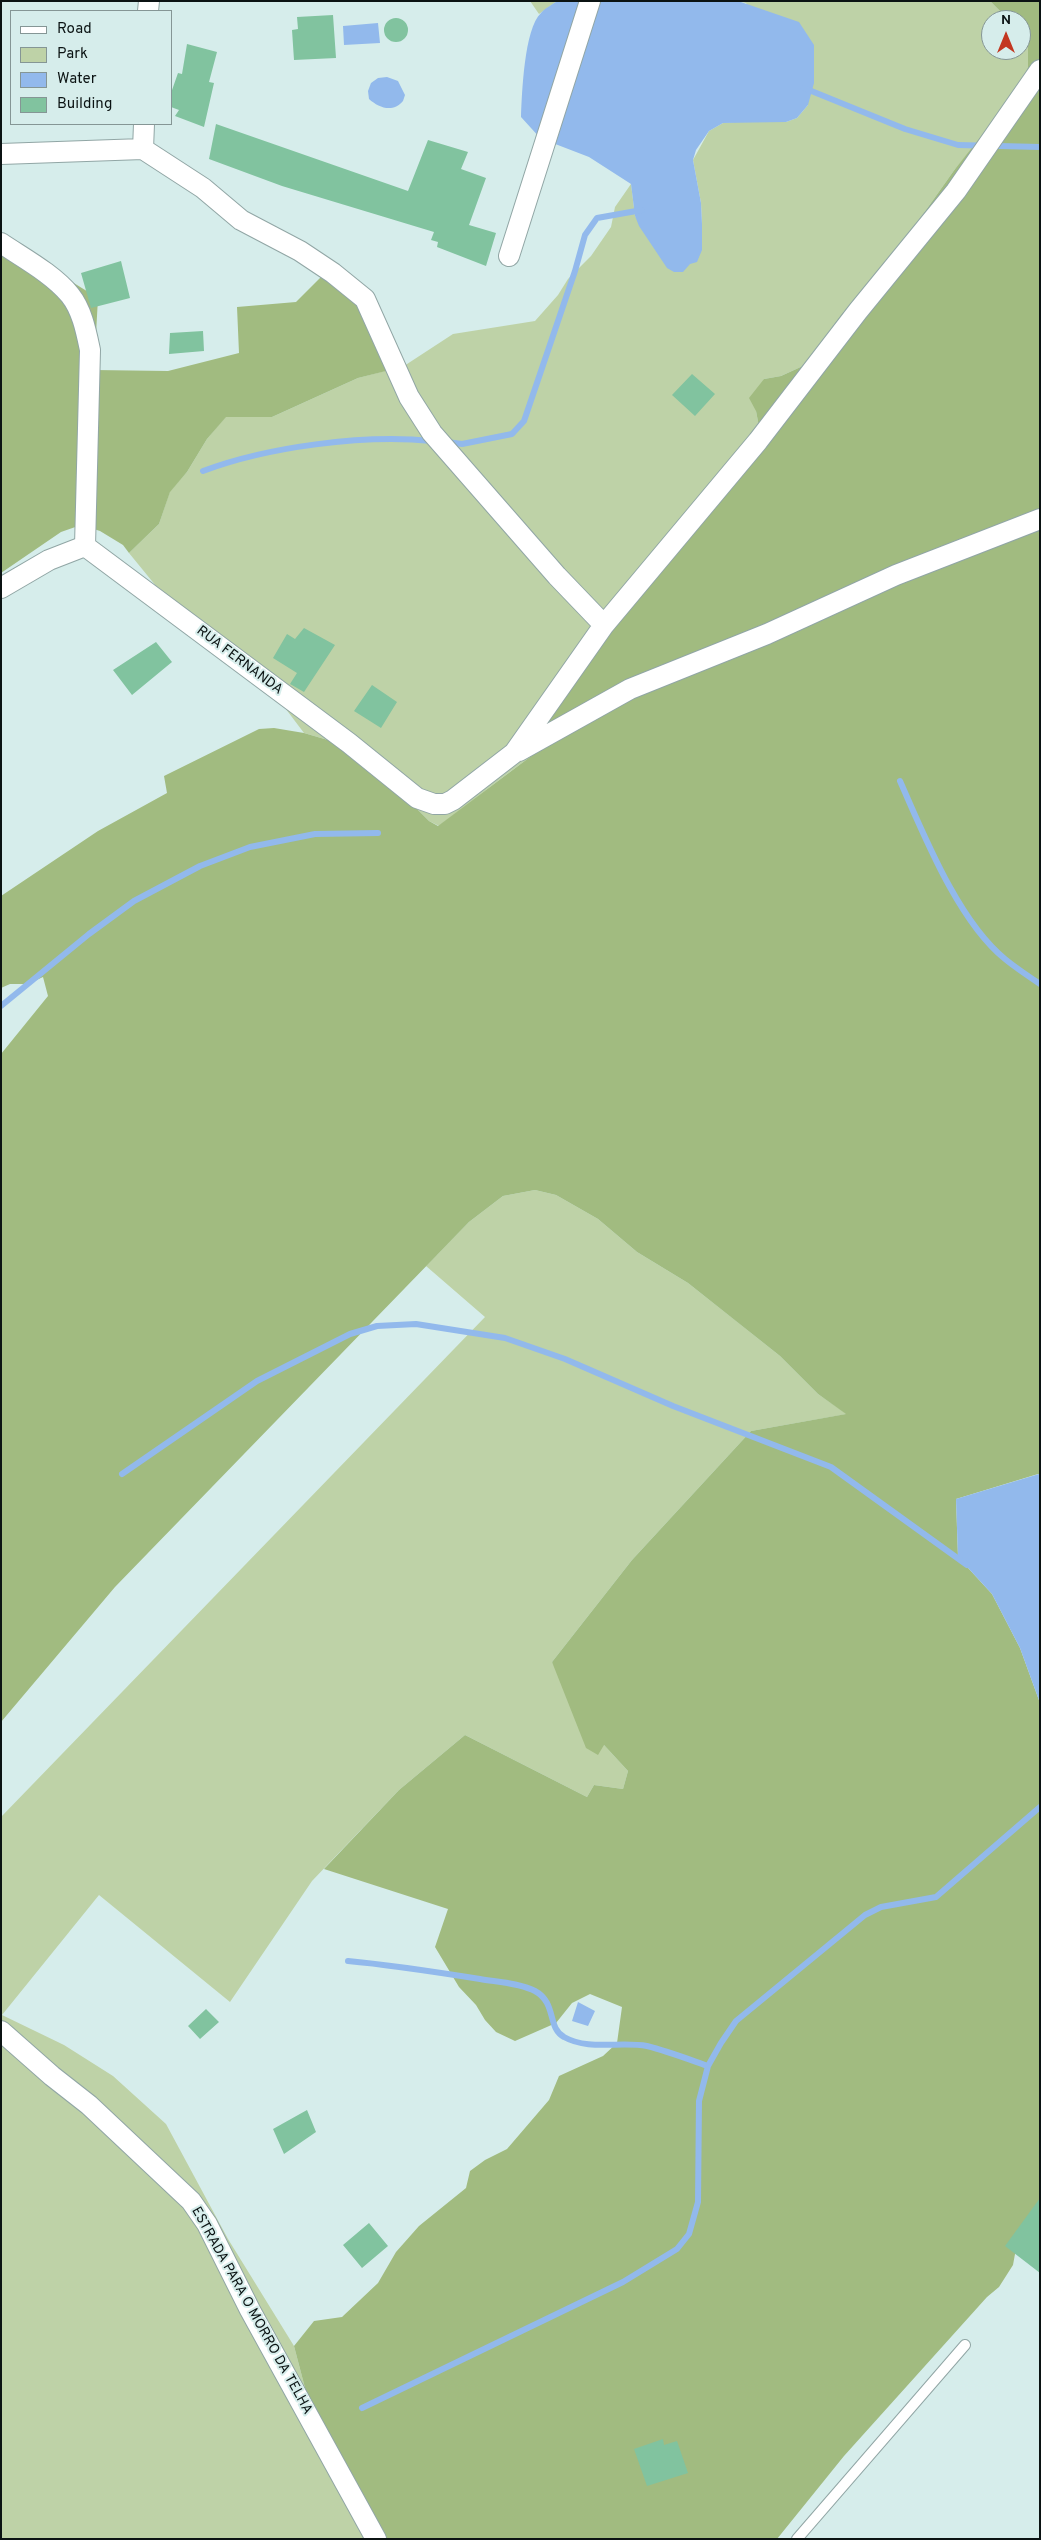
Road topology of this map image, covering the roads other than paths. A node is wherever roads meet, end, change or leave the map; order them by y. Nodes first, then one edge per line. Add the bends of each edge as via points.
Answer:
1 (590, 1) edge
2 (1040, 70) edge
3 (144, 125) edge
4 (143, 149) junction
5 (1, 154) edge
6 (1, 243) edge
7 (509, 256) dead end
8 (1040, 519) edge
9 (85, 546) junction
10 (1, 588) edge
11 (604, 625) junction
12 (514, 753) junction
13 (1, 2031) edge
14 (966, 2345) dead end
15 (376, 2539) edge
16 (797, 2539) edge

1 - 7 street
2 - 11 street via 956,191 758,441
3 - 4 street
4 - 5 street
4 - 11 street via 203,188 241,220 300,251 365,299 409,397 432,433
6 - 9 street via 70,295 83,319 90,350
8 - 12 street via 896,575 767,634 630,690
9 - 10 street via 49,560
9 - 12 street, RUA FERNANDA via 425,802 445,804
11 - 12 street
13 - 15 street, ESTRADA PARA O MORRO DA TELHA via 89,2104 191,2201
14 - 16 lane

